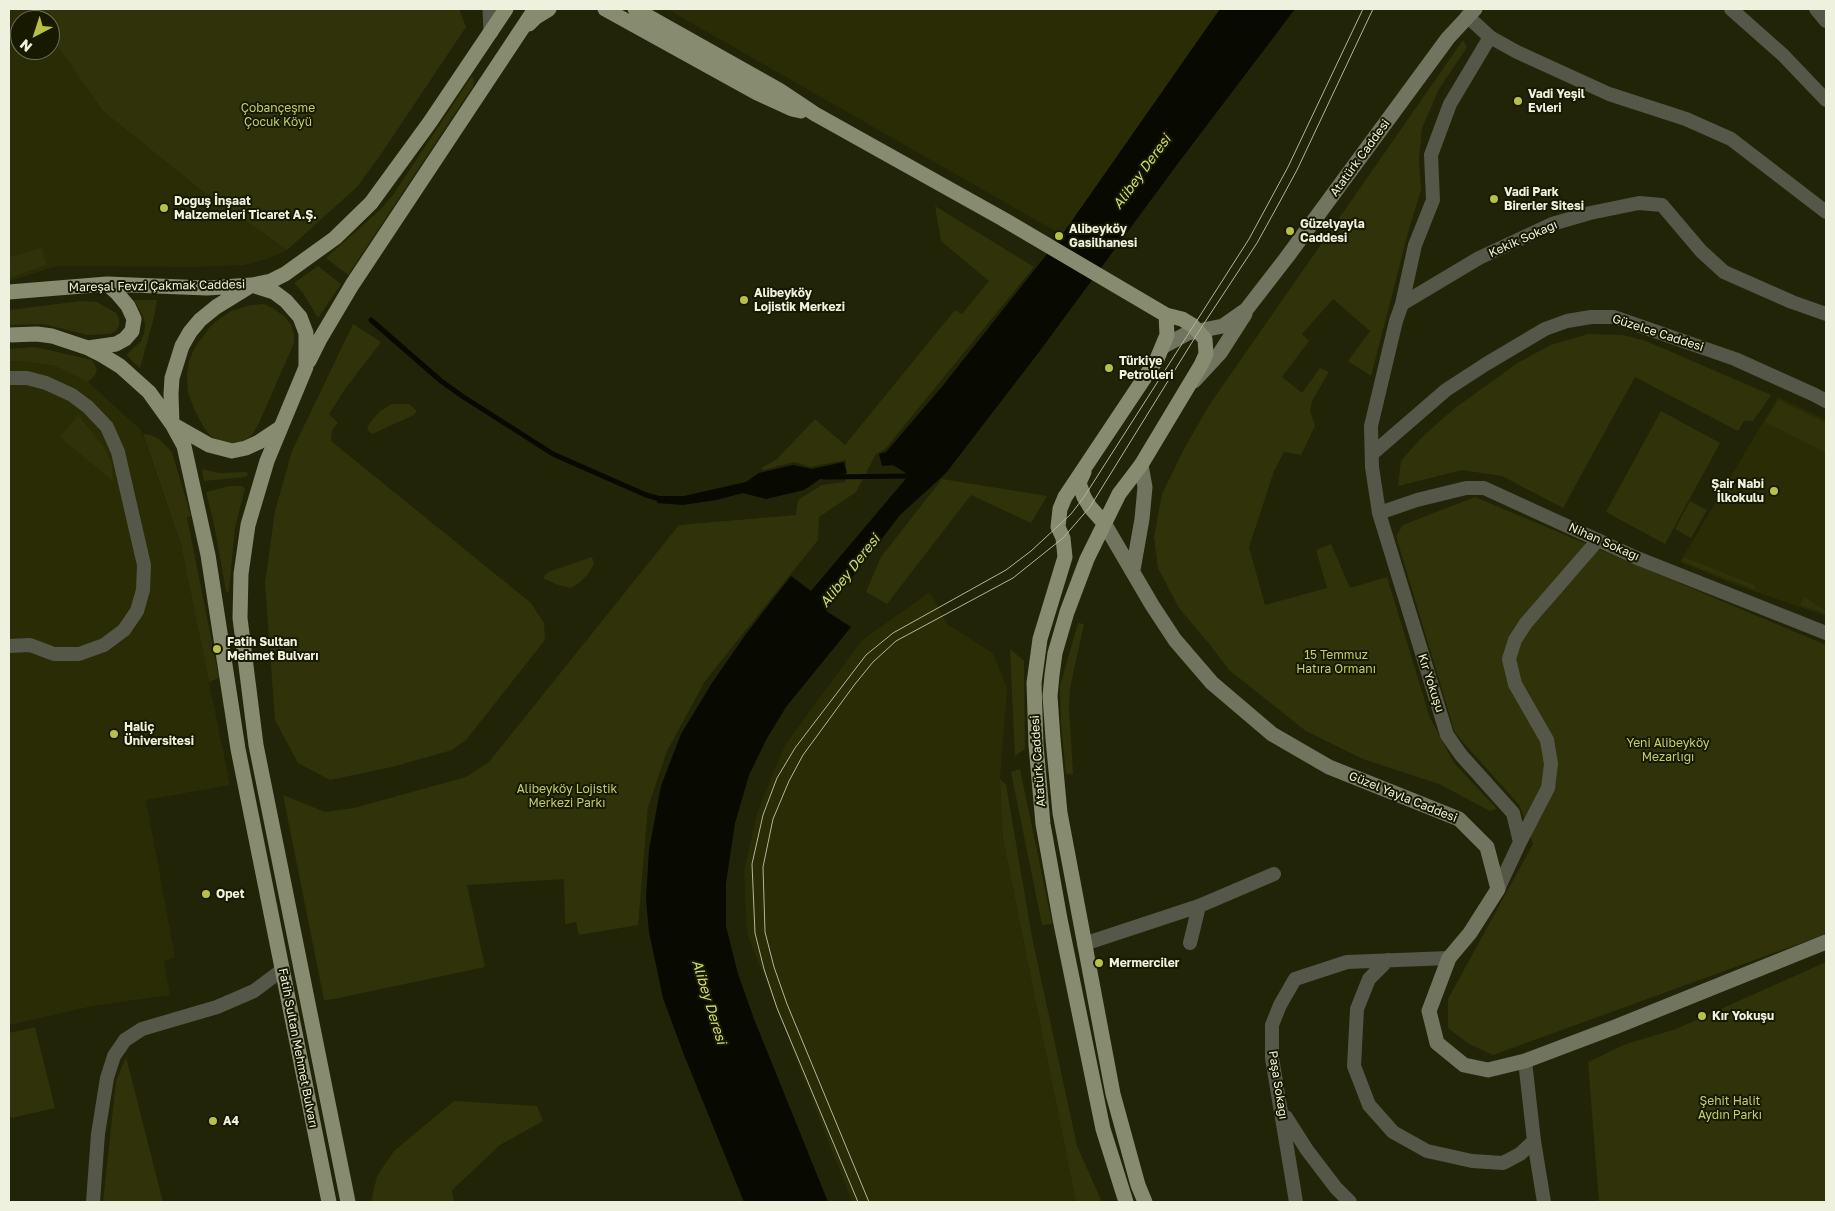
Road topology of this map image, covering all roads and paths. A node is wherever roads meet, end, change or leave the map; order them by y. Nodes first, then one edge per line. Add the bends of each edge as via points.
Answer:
1 (490, 9) edge
2 (506, 9) edge
3 (535, 9) edge
4 (549, 9) edge
5 (605, 9) edge
6 (635, 9) edge
7 (1731, 9) edge
8 (1816, 9) edge
9 (1471, 12) edge
10 (1826, 21) edge
11 (490, 32) junction
12 (516, 37) junction
13 (1490, 37) junction
14 (1826, 100) edge
15 (815, 114) junction
16 (1825, 210) edge
17 (107, 284) junction
18 (252, 285) junction
19 (9, 292) edge
20 (1402, 304) junction
21 (1246, 310) junction
22 (1826, 314) edge
23 (1166, 315) junction
24 (1199, 331) junction
25 (9, 335) edge
26 (1164, 346) junction
27 (88, 348) junction
28 (306, 367) junction
29 (9, 378) edge
30 (1191, 383) junction
31 (1826, 401) edge
32 (172, 424) junction
33 (280, 428) junction
34 (1372, 454) junction
35 (1090, 460) junction
36 (1141, 465) junction
37 (1378, 513) junction
38 (1104, 523) junction
39 (1598, 540) junction
40 (1134, 570) junction
41 (1826, 633) edge
42 (9, 646) edge
43 (1520, 842) junction
44 (1274, 874) dead end
45 (1498, 888) junction
46 (1199, 906) junction
47 (1826, 942) edge
48 (1190, 943) dead end
49 (1084, 944) junction
50 (1449, 958) junction
51 (1388, 960) junction
52 (282, 970) junction
53 (1525, 1061) junction
54 (1281, 1110) junction
55 (1534, 1141) junction
56 (93, 1202) edge
57 (329, 1202) edge
58 (348, 1202) edge
59 (1126, 1202) edge
60 (1145, 1202) edge
61 (1296, 1202) edge
62 (1350, 1202) edge
63 (1544, 1202) edge

1 - 11 street
2 - 11 main road, Mareşal Fevzi Çakmak Caddesi
3 - 12 main road
4 - 12 main road
5 - 15 main road via 757,93 792,110
6 - 15 main road via 779,90
7 - 14 street via 1783,55
8 - 10 street
9 - 13 street
9 - 21 main road, Atatürk Caddesi via 1448,38
11 - 18 main road, Mareşal Fevzi Çakmak Caddesi via 371,203 336,238 294,268 271,281
12 - 28 main road via 352,285
13 - 16 street via 1609,94 1686,119 1731,139
13 - 20 street, Kır Yokuşu via 1450,104 1431,155 1433,200 1415,245
15 - 23 main road
17 - 18 main road, Mareşal Fevzi Çakmak Caddesi via 207,288
17 - 19 main road, Mareşal Fevzi Çakmak Caddesi
17 - 27 main road via 128,306 134,319 132,331 116,344
18 - 28 main road via 274,292 300,316 306,333
18 - 32 main road via 200,320 186,339 172,378
20 - 22 street, Kekik Sokağı via 1479,258 1552,224 1639,203 1662,205 1701,251 1724,272
20 - 34 street, Kır Yokuşu via 1371,426
21 - 24 main road, Atatürk Caddesi via 1223,326
21 - 30 main road, Atatürk Caddesi via 1220,353
23 - 24 main road via 1182,319
23 - 26 main road, Atatürk Caddesi
24 - 26 main road, Atatürk Caddesi
24 - 30 main road, Atatürk Caddesi via 1205,339 1206,354
25 - 27 main road via 52,336
26 - 35 main road, Atatürk Caddesi
27 - 32 main road via 120,366 138,382
28 - 33 main road
29 - 42 street via 46,383 72,395 107,427 118,452 144,564 143,590 137,611 124,630 104,646 79,654 54,654 30,645
30 - 36 main road, Atatürk Caddesi
31 - 34 street, Güzelce Caddesi via 1735,359 1614,317 1591,317 1545,329 1493,360 1446,390
32 - 33 main road via 209,445 232,451 259,442
32 - 52 main road, Fatih Sultan Mehmet Bulvarı via 184,446 208,555 238,749
33 - 58 main road, Fatih Sultan Mehmet Bulvarı via 248,525 241,574 240,618 256,745
34 - 37 street, Kır Yokuşu
35 - 38 main road via 1079,483 1090,507
35 - 59 main road, Atatürk Caddesi via 1060,509 1058,527 1065,557 1040,639 1034,715 1043,824 1060,919 1103,1129
36 - 38 main road, Atatürk Caddesi via 1119,494
36 - 40 main road via 1145,487
37 - 39 street, Nihan Sokağı via 1466,488 1484,488
37 - 43 street, Kır Yokuşu via 1447,735 1513,813
38 - 40 main road, Güzel Yayla Caddesi
38 - 49 main road, Atatürk Caddesi via 1067,612 1055,653 1050,696 1060,814
39 - 41 street, Nihan Sokağı
39 - 43 street via 1526,623 1515,640 1509,659 1515,684 1547,740 1551,764 1548,788
40 - 45 main road, Güzel Yayla Caddesi via 1175,640 1212,683 1272,734 1329,768 1459,819 1487,847
43 - 45 street
44 - 46 street
45 - 50 main road via 1470,933
46 - 48 street
46 - 49 street
47 - 53 main road
49 - 60 main road, Atatürk Caddesi via 1113,1094
50 - 51 street, Paşa Sokağı
50 - 53 main road via 1429,1011 1436,1042 1464,1065 1488,1070
51 - 54 street, Paşa Sokağı via 1347,962 1295,979 1272,1025 1272,1058
51 - 55 street via 1370,979 1357,1009 1354,1066 1369,1105 1393,1132 1427,1151 1472,1162 1503,1162 1520,1154
52 - 56 street via 254,991 217,1007 142,1029 125,1040 114,1056 107,1078 98,1134
52 - 57 main road, Fatih Sultan Mehmet Bulvarı
53 - 55 street
54 - 61 street, Paşa Sokağı
54 - 62 street via 1307,1150
55 - 63 street

